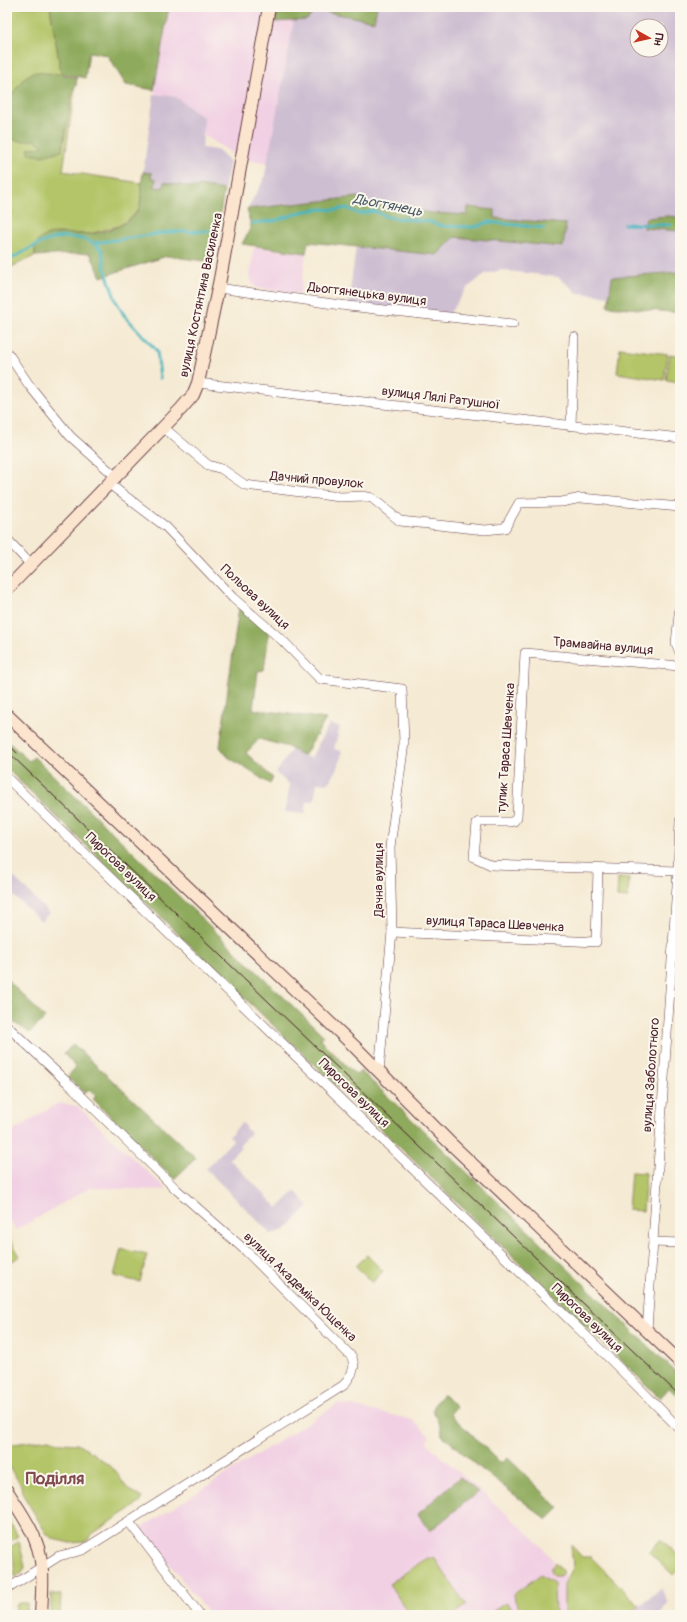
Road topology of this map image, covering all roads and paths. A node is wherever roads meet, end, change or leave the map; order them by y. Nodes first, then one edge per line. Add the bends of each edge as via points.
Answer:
1 (269, 7) edge
2 (218, 288) junction
3 (513, 324) dead end
4 (574, 337) dead end
5 (7, 352) edge
6 (198, 383) junction
7 (571, 426) junction
8 (164, 428) junction
9 (680, 438) edge
10 (112, 480) junction
11 (680, 507) edge
12 (7, 539) edge
13 (31, 565) junction
14 (7, 589) edge
15 (680, 606) edge
16 (525, 653) joint
17 (680, 653) edge
18 (680, 666) edge
19 (402, 689) joint
20 (7, 715) edge
21 (7, 778) edge
22 (680, 821) edge
23 (598, 869) junction
24 (678, 871) junction
25 (392, 932) junction
26 (677, 945) edge
27 (7, 1026) edge
28 (378, 1072) junction
29 (653, 1242) junction
30 (680, 1243) edge
31 (647, 1330) junction
32 (680, 1362) edge
33 (680, 1429) edge
34 (7, 1491) edge
35 (129, 1522) junction
36 (42, 1568) junction
37 (7, 1589) edge
38 (41, 1615) edge
39 (200, 1615) edge

1 - 2 main road, вулиця Костянтина Василенка
2 - 3 street, Дьогтянецька вулиця via 348,306
2 - 6 main road, вулиця Костянтина Василенка
4 - 7 street
5 - 10 street, Польова вулиця via 29,385 70,436
6 - 7 street, вулиця Лялі Ратушної
6 - 8 main road, вулиця Костянтина Василенка via 193,395
7 - 9 street, вулиця Лялі Ратушної
8 - 10 main road, вулиця Костянтина Василенка
8 - 11 street, Дачний провулок via 208,465 222,469 245,486 340,497 372,498 400,521 486,530 505,528 519,503 562,502 581,498
10 - 13 main road, вулиця Костянтина Василенка
10 - 19 street, Польова вулиця via 166,527 233,598 283,641 320,678
12 - 13 street
13 - 14 main road, вулиця Костянтина Василенка
15 - 17 street via 676,643
16 - 18 street, Трамвайна вулиця
16 - 23 street, тупик Тараса Шевченка via 517,817 510,822 477,823 474,858 491,865
19 - 25 street, Дачна вулиця via 404,742 390,847
20 - 28 main road via 354,1046
21 - 33 street, Пирогова вулиця
22 - 24 street, вулиця Заболотного
23 - 24 street
23 - 25 street, вулиця Тараса Шевченка via 596,942
24 - 26 street, вулиця Заболотного
25 - 28 street, Дачна вулиця
26 - 29 street, вулиця Заболотного
27 - 35 street, вулиця Академіка Ющенка via 177,1190 246,1251 352,1357 354,1366 344,1385
28 - 31 main road
29 - 30 street
29 - 31 street, вулиця Заболотного
31 - 32 main road
34 - 36 main road via 33,1533
35 - 36 street, вулиця Академіка Ющенка via 83,1550 59,1556
35 - 39 street
36 - 37 street, вулиця Академіка Ющенка
36 - 38 main road

